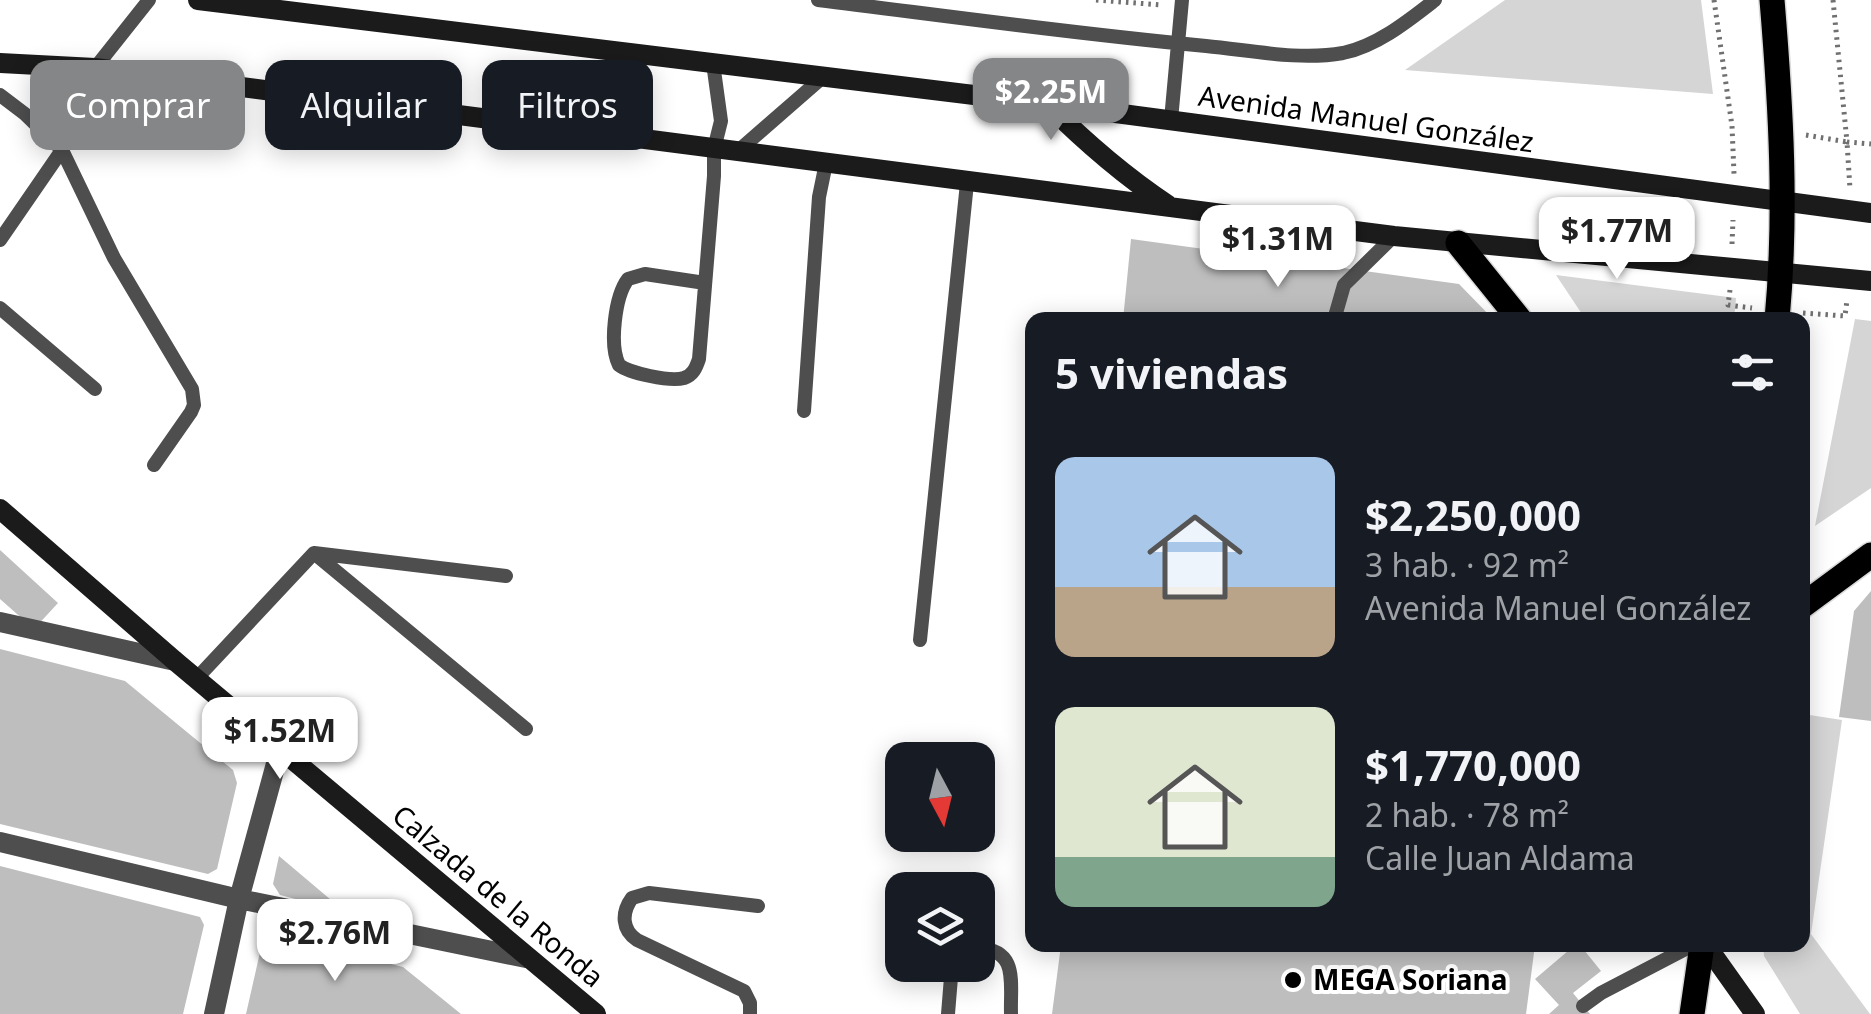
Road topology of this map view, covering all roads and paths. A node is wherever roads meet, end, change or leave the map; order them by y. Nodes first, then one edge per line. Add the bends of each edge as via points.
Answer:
1 (148, 0) edge
2 (198, 0) edge
3 (818, 0) edge
4 (1096, 0) edge
5 (1435, 0) edge
6 (1772, 0) edge
7 (1832, 0) edge
8 (1142, 2) edge
9 (1182, 3) edge
10 (1178, 44) junction
11 (101, 60) edge
12 (0, 63) edge
13 (713, 64) junction
14 (30, 65) edge
15 (823, 78) junction
16 (245, 87) edge
17 (0, 95) edge
18 (1048, 104) junction
19 (30, 119) edge
20 (1171, 120) junction
21 (1871, 144) edge
22 (714, 148) junction
23 (62, 150) joint
24 (738, 151) junction
25 (826, 164) junction
26 (967, 183) junction
27 (1784, 202) junction
28 (1175, 209) junction
29 (1871, 214) edge
30 (1394, 236) junction
31 (0, 240) edge
32 (1458, 243) junction
33 (1781, 271) junction
34 (1871, 282) edge
35 (705, 283) junction
36 (0, 308) edge
37 (1336, 312) edge
38 (1514, 312) edge
39 (1778, 312) edge
40 (95, 389) dead end
41 (804, 411) dead end
42 (154, 465) dead end
43 (0, 509) edge
44 (314, 553) junction
45 (1871, 555) edge
46 (506, 576) dead end
47 (1810, 600) edge
48 (0, 622) edge
49 (920, 640) dead end
50 (175, 661) junction
51 (197, 678) junction
52 (526, 728) dead end
53 (280, 749) junction
54 (0, 842) edge
55 (239, 900) junction
56 (758, 906) dead end
57 (995, 951) edge
58 (1680, 952) edge
59 (1703, 952) edge
60 (1709, 952) edge
61 (526, 958) junction
62 (951, 982) edge
63 (1583, 1006) dead end
64 (214, 1014) edge
65 (596, 1014) edge
66 (750, 1014) edge
67 (948, 1014) edge
68 (1012, 1014) edge
69 (1692, 1014) edge
70 (1755, 1014) edge

1 - 11 lane
2 - 13 street, Avenida Manuel González
3 - 10 lane
4 - 8 path
5 - 10 lane via 1347,52 1317,56
6 - 27 main road
7 - 21 path via 1848,142
8 - 9 path
9 - 10 lane
10 - 20 lane
12 - 14 street
13 - 15 street, Avenida Manuel González
13 - 22 lane via 721,121
15 - 18 street, Avenida Manuel González
15 - 24 lane
16 - 22 street
17 - 19 lane
18 - 20 street, Avenida Manuel González
18 - 28 street via 1103,158
20 - 27 street, Avenida Manuel González
22 - 24 street
22 - 35 lane
23 - 31 lane
23 - 42 lane via 114,258 195,396
24 - 25 street
25 - 26 street
25 - 41 lane via 818,197
26 - 28 street
26 - 49 lane
27 - 29 street, Avenida Manuel González
27 - 33 main road
28 - 30 street
30 - 32 street
30 - 37 lane via 1344,285
32 - 33 street
32 - 38 main road
33 - 34 street
33 - 39 main road
35 - 35 lane via 699,359 690,374 674,379 619,364 614,349 628,279 645,274
36 - 40 lane
43 - 50 street, Calzada de la Ronda
44 - 46 lane
44 - 51 lane
44 - 52 lane
45 - 47 main road
48 - 50 street
50 - 51 street, Calzada de la Ronda
51 - 53 street, Calzada de la Ronda
53 - 55 street
53 - 61 street, Calzada de la Ronda
54 - 55 street
55 - 61 street
55 - 64 street
56 - 66 lane via 640,894 624,914 637,940 744,991
57 - 68 lane via 1008,962
58 - 63 lane
59 - 69 main road
60 - 70 street
61 - 65 street, Calzada de la Ronda
62 - 67 lane

